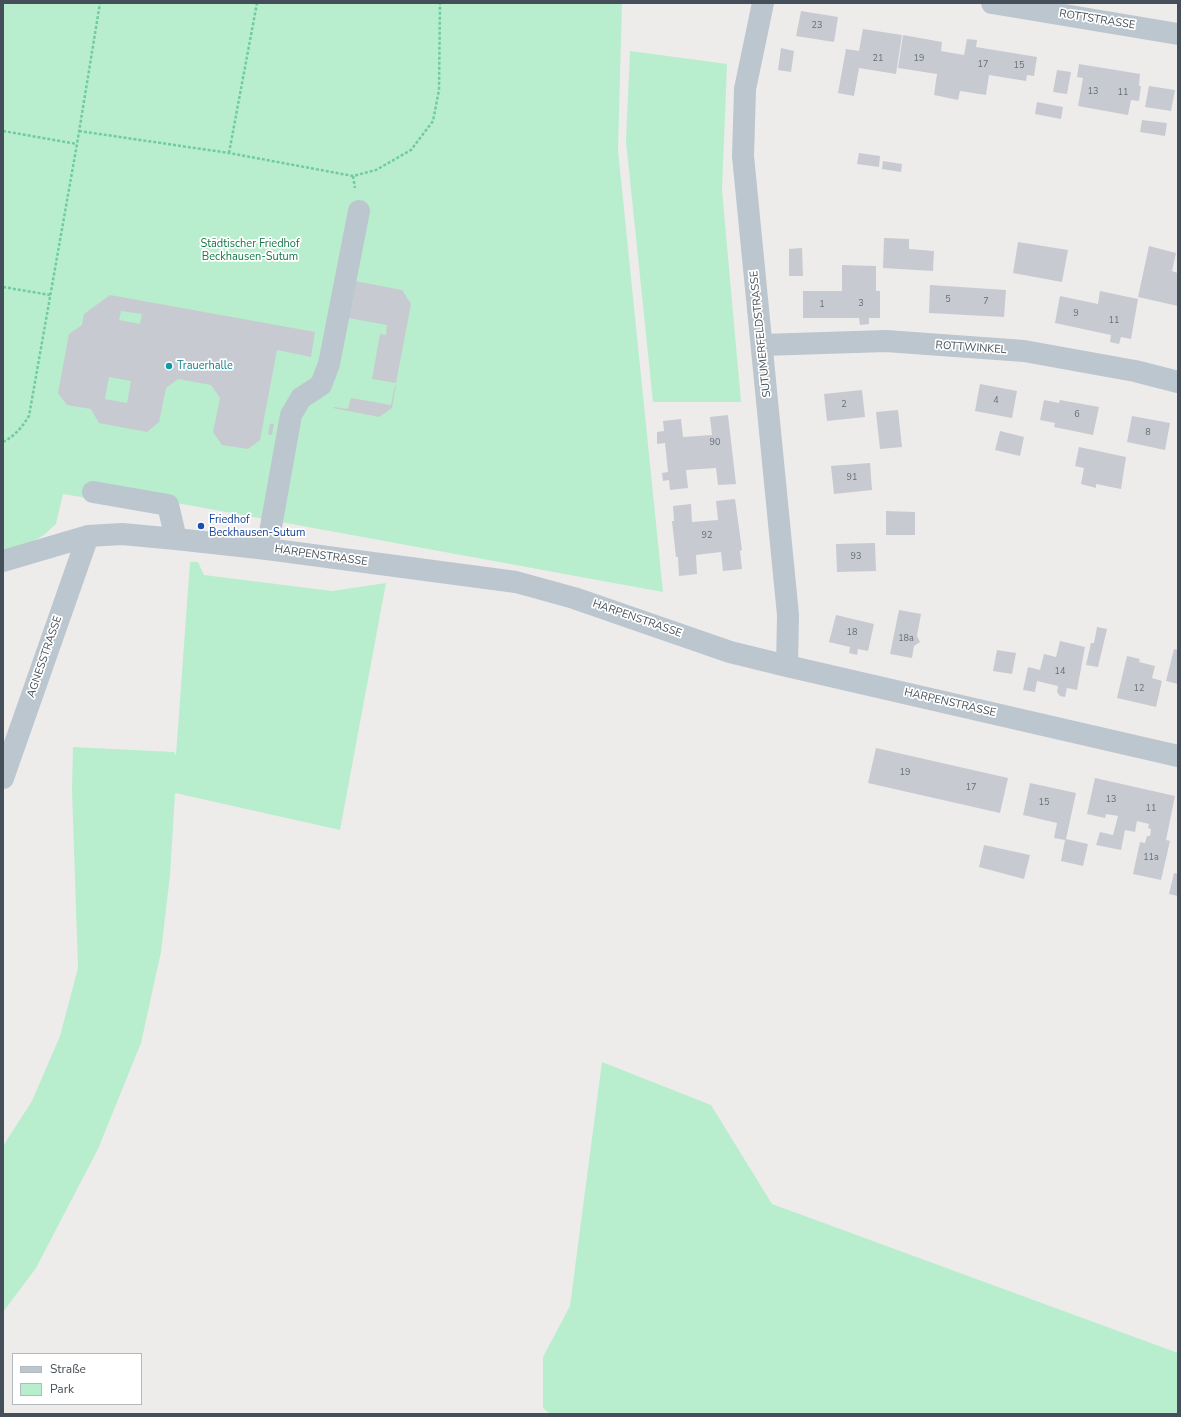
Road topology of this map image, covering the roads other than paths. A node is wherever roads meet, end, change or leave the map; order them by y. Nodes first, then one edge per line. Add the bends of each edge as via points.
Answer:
1 (763, 3) edge
2 (992, 3) edge
3 (1178, 34) edge
4 (359, 211) dead end
5 (762, 346) junction
6 (1178, 382) edge
7 (93, 492) dead end
8 (88, 536) junction
9 (176, 539) junction
10 (267, 549) junction
11 (3, 561) edge
12 (787, 666) junction
13 (1178, 756) edge
14 (3, 778) edge

1 - 5 street, SUTUMERFELDSTRASSE via 745,89 743,156
2 - 3 street, ROTTSTRASSE
4 - 10 street via 329,364 320,385 301,398 291,415
5 - 6 street, ROTTWINKEL via 886,341 1024,351 1135,371
5 - 12 street, SUTUMERFELDSTRASSE via 788,615
7 - 9 street via 168,505
8 - 9 street, HARPENSTRASSE via 122,534
8 - 11 street, HARPENSTRASSE
8 - 14 street, AGNESSTRASSE
9 - 10 street, HARPENSTRASSE
10 - 12 street, HARPENSTRASSE via 516,582 574,598 730,652
12 - 13 street, HARPENSTRASSE

